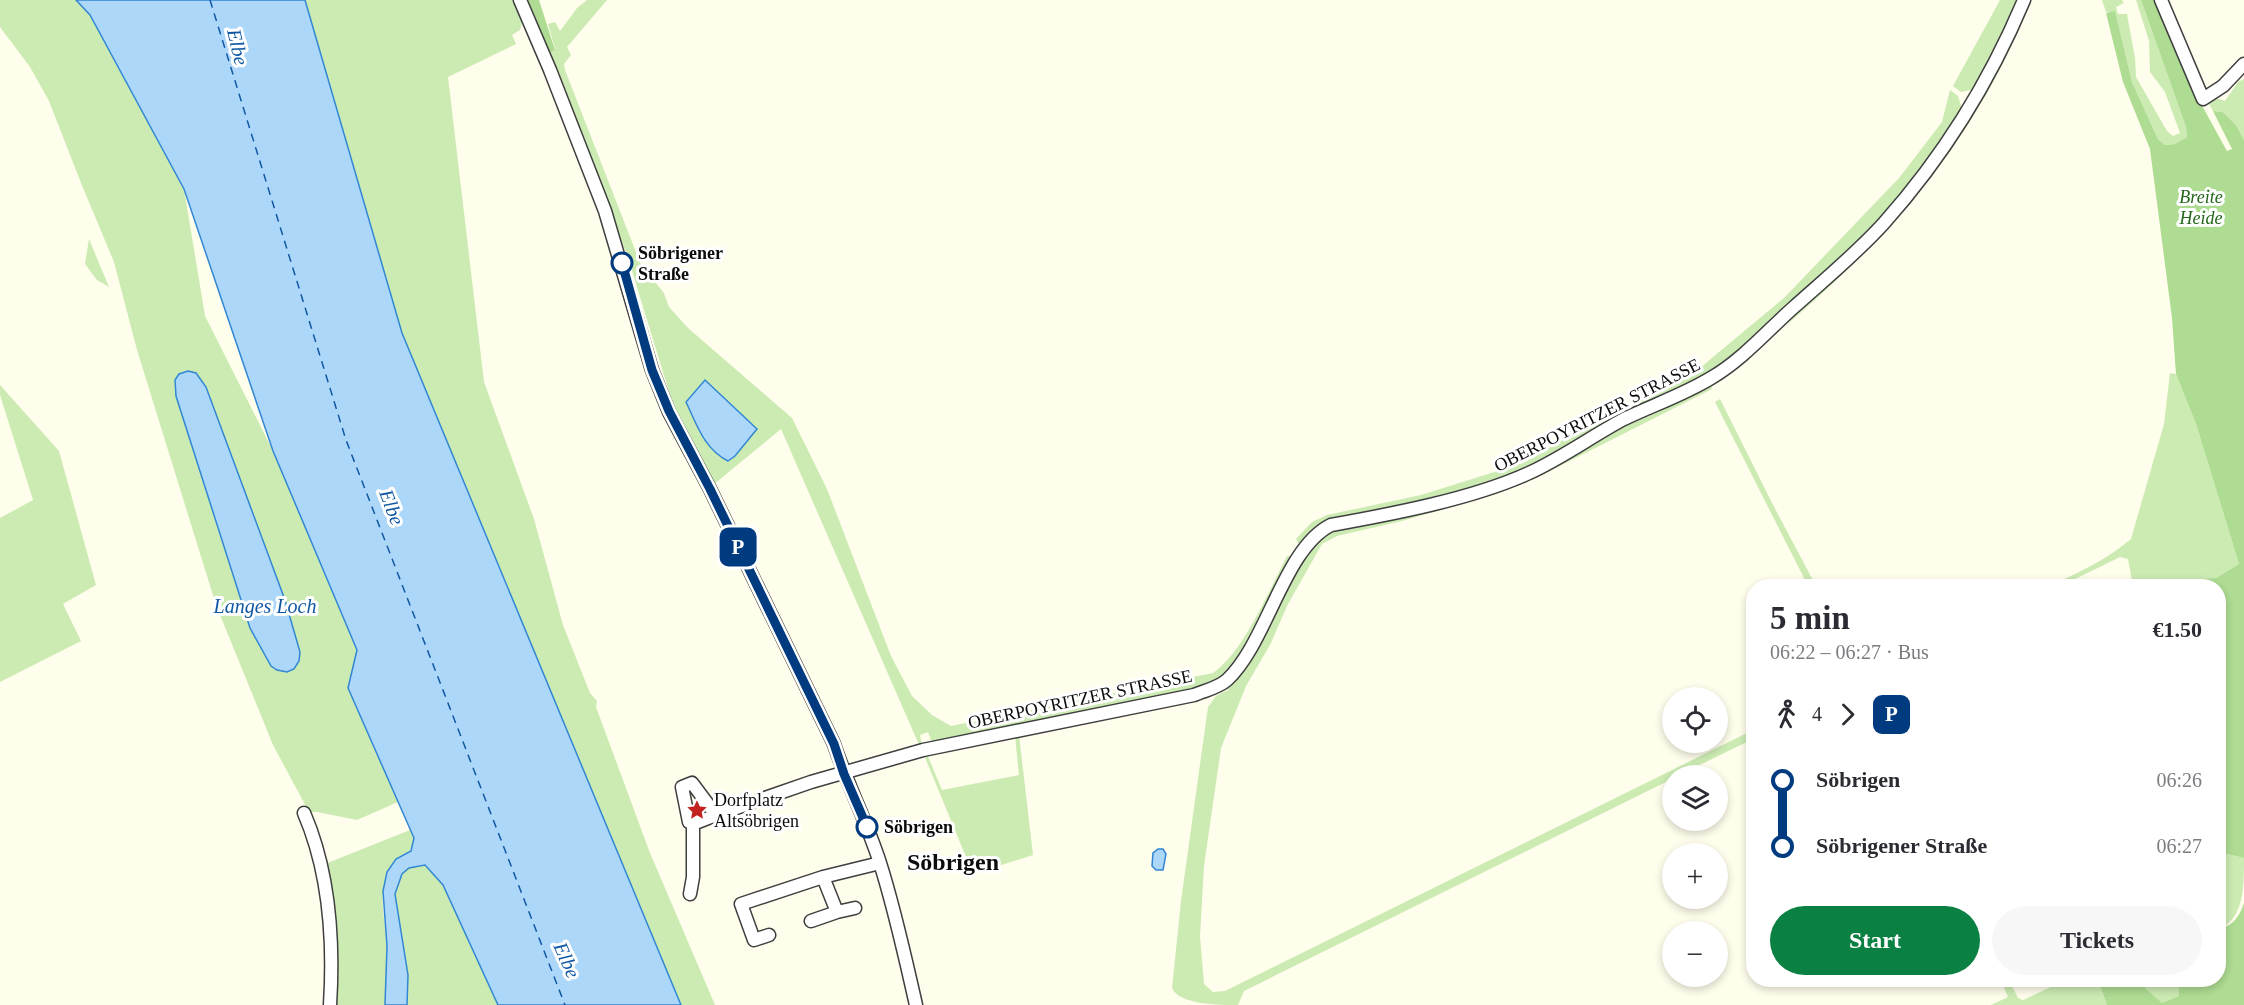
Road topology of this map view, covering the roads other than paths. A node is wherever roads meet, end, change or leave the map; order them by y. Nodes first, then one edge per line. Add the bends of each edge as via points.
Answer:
1 (520, 0) edge
2 (2024, 0) edge
3 (2161, 0) edge
4 (2244, 64) edge
5 (844, 774) junction
6 (304, 813) dead end
7 (716, 814) junction
8 (693, 824) junction
9 (880, 863) junction
10 (823, 877) junction
11 (690, 894) dead end
12 (855, 908) dead end
13 (837, 912) junction
14 (811, 921) dead end
15 (770, 935) dead end
16 (330, 1005) edge
17 (916, 1005) edge

1 - 5 street via 605,211 652,370 669,411 834,744
2 - 5 street, OBERPOYRITZER STRASSE via 1950,139 1910,193 1849,257 1712,378 1626,418 1528,473 1492,487 1324,528 1297,560 1243,660 1228,679 1208,691 923,750
3 - 4 street via 2203,99 2223,86
5 - 7 street, OBERPOYRITZER STRASSE
5 - 9 street
6 - 16 street via 313,833 332,940
7 - 8 street, OBERPOYRITZER STRASSE
7 - 8 street via 692,783 682,787 689,822
8 - 11 street
9 - 10 street
9 - 17 street
10 - 13 street
10 - 15 street via 741,904 754,940
12 - 13 street
13 - 14 street

